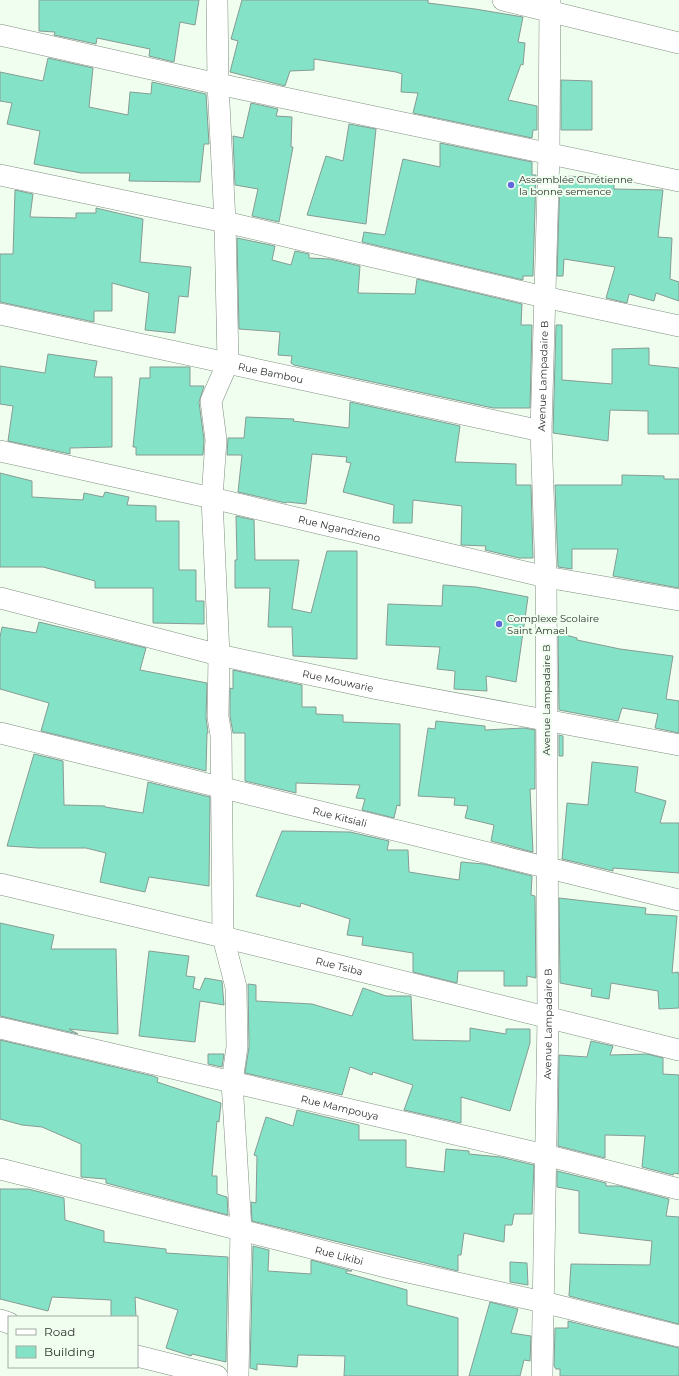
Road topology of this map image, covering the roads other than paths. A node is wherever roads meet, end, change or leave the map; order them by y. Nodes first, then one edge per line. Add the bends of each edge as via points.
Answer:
1 (217, 0) edge
2 (503, 0) edge
3 (550, 5) edge
4 (0, 35) edge
5 (679, 44) edge
6 (218, 84) junction
7 (549, 152) junction
8 (0, 175) edge
9 (679, 181) edge
10 (225, 222) junction
11 (544, 297) junction
12 (0, 314) edge
13 (679, 326) edge
14 (228, 362) junction
15 (541, 431) junction
16 (0, 451) edge
17 (212, 498) junction
18 (546, 577) junction
19 (0, 598) edge
20 (679, 600) edge
21 (218, 655) junction
22 (546, 720) junction
23 (0, 733) edge
24 (679, 745) edge
25 (221, 787) junction
26 (548, 868) junction
27 (0, 884) edge
28 (679, 900) edge
29 (223, 937) junction
30 (548, 1017) junction
31 (0, 1028) edge
32 (679, 1050) edge
33 (232, 1082) junction
34 (546, 1154) junction
35 (0, 1169) edge
36 (679, 1189) edge
37 (241, 1230) junction
38 (543, 1302) junction
39 (679, 1336) edge
40 (138, 1356) edge
41 (217, 1376) edge
42 (238, 1376) edge
43 (542, 1376) edge

1 - 6 street
2 - 3 street
3 - 5 street
3 - 7 street, Avenue Lampadaire B
4 - 6 street
6 - 7 street
6 - 10 street
7 - 9 street
7 - 11 street, Avenue Lampadaire B
8 - 10 street
10 - 11 street
10 - 14 street
11 - 13 street
11 - 15 street, Avenue Lampadaire B
12 - 14 street, Rue Bambou
14 - 15 street, Rue Bambou
14 - 17 street via 211,401 216,440
15 - 18 street, Avenue Lampadaire B
16 - 17 street, Rue Ngandzieno
17 - 18 street, Rue Ngandzieno
17 - 21 street
18 - 20 street, Rue Ngandzieno
18 - 22 street, Avenue Lampadaire B
19 - 21 street, Rue Mouwarie
21 - 22 street, Rue Mouwarie via 378,689
21 - 25 street
22 - 24 street, Rue Mouwarie
22 - 26 street, Avenue Lampadaire B
23 - 25 street, Rue Kitsiali
25 - 26 street, Rue Kitsiali
25 - 29 street
26 - 28 street, Rue Kitsiali
26 - 30 street, Avenue Lampadaire B
27 - 29 street, Rue Tsiba
29 - 30 street, Rue Tsiba
29 - 33 street via 236,987 237,1047
30 - 32 street, Rue Tsiba
30 - 34 street, Avenue Lampadaire B
31 - 33 street, Rue Mampouya
33 - 34 street, Rue Mampouya
33 - 37 street
34 - 36 street, Rue Mampouya
34 - 38 street, Avenue Lampadaire B
35 - 37 street, Rue Likibi
37 - 38 street, Rue Likibi via 390,1268
37 - 42 street
38 - 39 street, Rue Likibi
38 - 43 street, Avenue Lampadaire B
40 - 41 street

